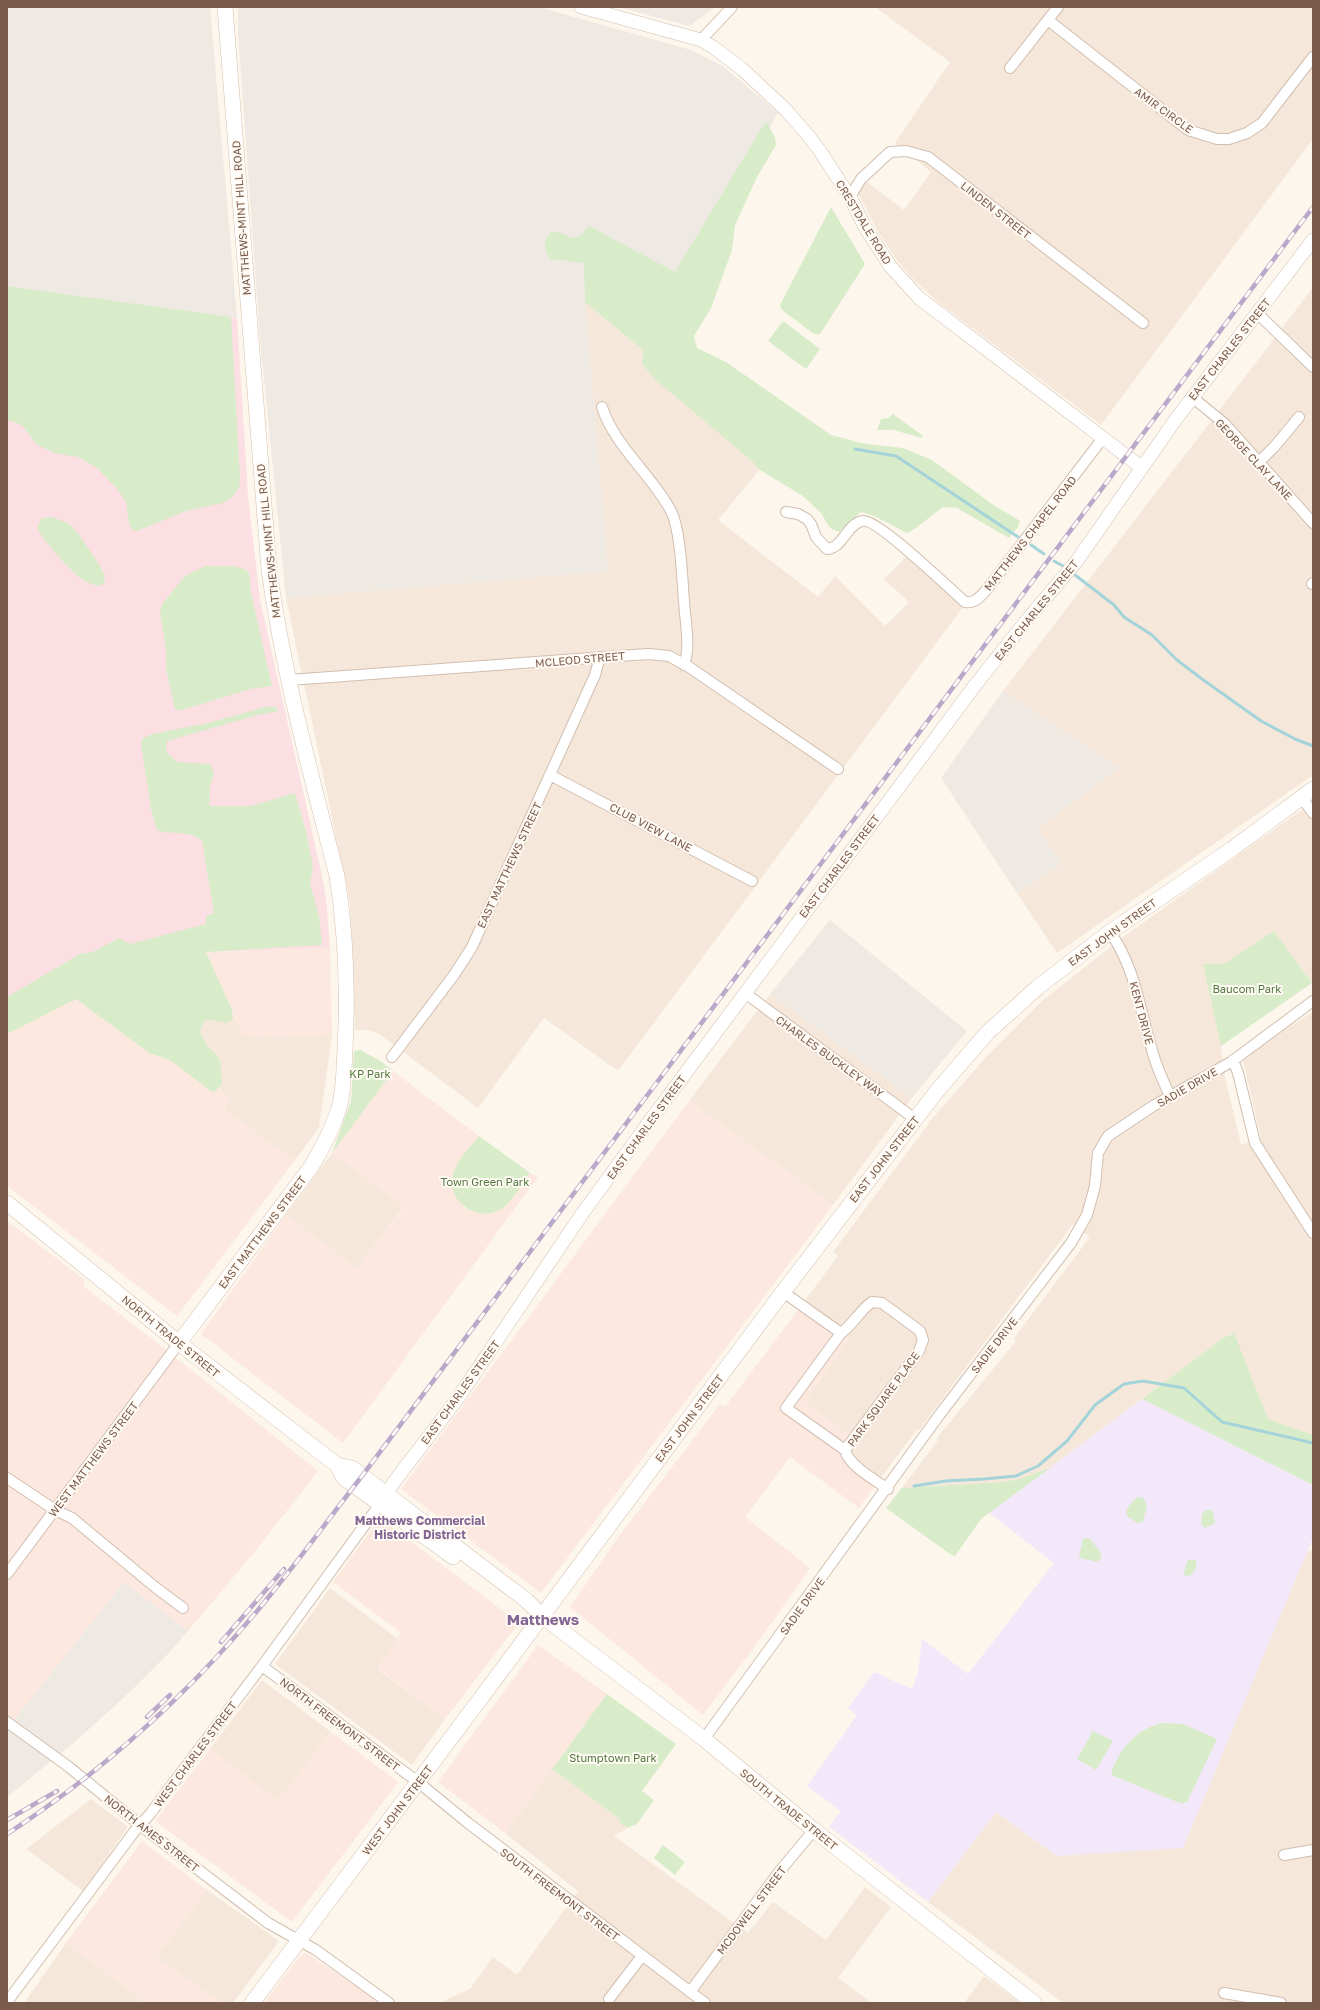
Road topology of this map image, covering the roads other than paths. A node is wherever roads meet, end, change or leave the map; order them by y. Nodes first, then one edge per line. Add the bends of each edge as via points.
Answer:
1 (225, 7) edge
2 (581, 7) edge
3 (732, 7) edge
4 (1058, 7) edge
5 (1048, 20) junction
6 (701, 40) junction
7 (1313, 58) edge
8 (1010, 68) dead end
9 (850, 197) junction
10 (1313, 240) edge
11 (1257, 313) junction
12 (1143, 323) dead end
13 (1313, 367) edge
14 (1192, 397) junction
15 (602, 407) dead end
16 (1299, 417) dead end
17 (1102, 438) junction
18 (1259, 462) junction
19 (1141, 467) junction
20 (786, 512) dead end
21 (1313, 523) edge
22 (600, 658) junction
23 (684, 665) junction
24 (289, 680) junction
25 (838, 769) dead end
26 (550, 775) junction
27 (1307, 793) edge
28 (1313, 813) edge
29 (752, 881) dead end
30 (1110, 932) junction
31 (745, 993) junction
32 (1313, 1000) edge
33 (392, 1057) dead end
34 (1233, 1060) junction
35 (1170, 1096) junction
36 (336, 1115) joint
37 (915, 1119) junction
38 (7, 1203) edge
39 (1313, 1234) edge
40 (783, 1292) junction
41 (840, 1334) junction
42 (179, 1343) junction
43 (845, 1450) junction
44 (7, 1478) edge
45 (888, 1489) junction
46 (383, 1499) junction
47 (55, 1510) junction
48 (7, 1574) edge
49 (183, 1608) dead end
50 (542, 1616) junction
51 (262, 1666) junction
52 (7, 1722) edge
53 (704, 1739) junction
54 (418, 1782) junction
55 (140, 1825) junction
56 (814, 1830) junction
57 (1313, 1850) edge
58 (1284, 1855) dead end
59 (299, 1941) junction
60 (642, 1956) junction
61 (690, 1992) junction
62 (1224, 1993) dead end
63 (609, 1999) dead end
64 (7, 2002) edge
65 (252, 2003) edge
66 (389, 2003) edge
67 (705, 2003) edge
68 (1034, 2003) edge
69 (1281, 2003) edge

1 - 24 main road, MATTHEWS-MINT HILL ROAD via 269,569 276,621
2 - 6 street, CRESTDALE ROAD
3 - 6 street
4 - 5 street
5 - 7 street, AMIR CIRCLE via 1188,130 1217,139 1229,139 1247,133 1262,123
5 - 8 street
6 - 9 street, CRESTDALE ROAD via 742,69 785,109 820,151
9 - 12 street, LINDEN STREET via 861,179 890,152 906,151 928,157
9 - 17 street, CRESTDALE ROAD via 883,257 919,298
10 - 11 street, EAST CHARLES STREET
11 - 13 street
11 - 14 street, EAST CHARLES STREET
14 - 18 street, GEORGE CLAY LANE via 1225,424
14 - 19 street, EAST CHARLES STREET
15 - 23 street via 607,421 672,512 679,545 687,645
16 - 18 street
17 - 19 street, CRESTDALE ROAD
17 - 20 street, MATTHEWS CHAPEL ROAD via 988,588 976,600 968,603 872,523 863,521 855,524 835,547 827,549 816,537 807,519
18 - 21 street, GEORGE CLAY LANE
19 - 31 street, EAST CHARLES STREET via 1076,562 976,684
22 - 23 street, MCLEOD STREET via 662,655
22 - 24 street, MCLEOD STREET
22 - 26 street, EAST MATTHEWS STREET via 595,675
23 - 25 street, MCLEOD STREET
24 - 36 main road, MATTHEWS-MINT HILL ROAD via 337,876 341,903 345,945 346,1032 342,1091
26 - 29 street, CLUB VIEW LANE
26 - 33 street, EAST MATTHEWS STREET via 468,953
27 - 28 street
27 - 30 main road, EAST JOHN STREET
30 - 35 street, KENT DRIVE via 1126,957 1151,1050
30 - 37 main road, EAST JOHN STREET via 1038,987 988,1032
31 - 37 street, CHARLES BUCKLEY WAY
31 - 46 street, EAST CHARLES STREET via 582,1214 458,1398
32 - 34 street, SADIE DRIVE
34 - 35 street, SADIE DRIVE
34 - 39 street via 1255,1143
35 - 45 street, SADIE DRIVE via 1115,1130 1102,1144 1098,1153 1092,1199 1087,1215 1071,1243 940,1414
36 - 42 main road, EAST MATTHEWS STREET via 322,1148 310,1167
37 - 40 main road, EAST JOHN STREET
38 - 42 main road, NORTH TRADE STREET
40 - 41 street
40 - 50 main road, EAST JOHN STREET
41 - 43 street, PARK SQUARE PLACE via 786,1408
41 - 43 street, PARK SQUARE PLACE via 848,1329 872,1302 882,1304 920,1331 923,1340 919,1351
42 - 46 main road, NORTH TRADE STREET via 337,1465 352,1468
42 - 47 street, WEST MATTHEWS STREET
43 - 45 street, PARK SQUARE PLACE via 851,1462
44 - 47 street
45 - 53 street, SADIE DRIVE
46 - 50 main road, NORTH TRADE STREET via 526,1600
46 - 51 street, WEST CHARLES STREET
47 - 48 street, WEST MATTHEWS STREET
47 - 49 street via 72,1518
50 - 53 main road, SOUTH TRADE STREET
50 - 54 main road, WEST JOHN STREET
51 - 54 street, NORTH FREEMONT STREET
51 - 55 street, WEST CHARLES STREET
52 - 55 street, NORTH AMES STREET via 69,1767
53 - 56 main road, SOUTH TRADE STREET
54 - 59 main road, WEST JOHN STREET
54 - 60 street, SOUTH FREEMONT STREET
55 - 59 street, NORTH AMES STREET via 268,1924
55 - 64 street, WEST CHARLES STREET
56 - 61 street, MCDOWELL STREET via 779,1872
56 - 68 main road, SOUTH TRADE STREET
57 - 58 street
59 - 65 main road, WEST JOHN STREET
59 - 66 street, NORTH AMES STREET via 316,1950
60 - 61 street, SOUTH FREEMONT STREET
60 - 63 street
61 - 67 street, SOUTH FREEMONT STREET
62 - 69 street

